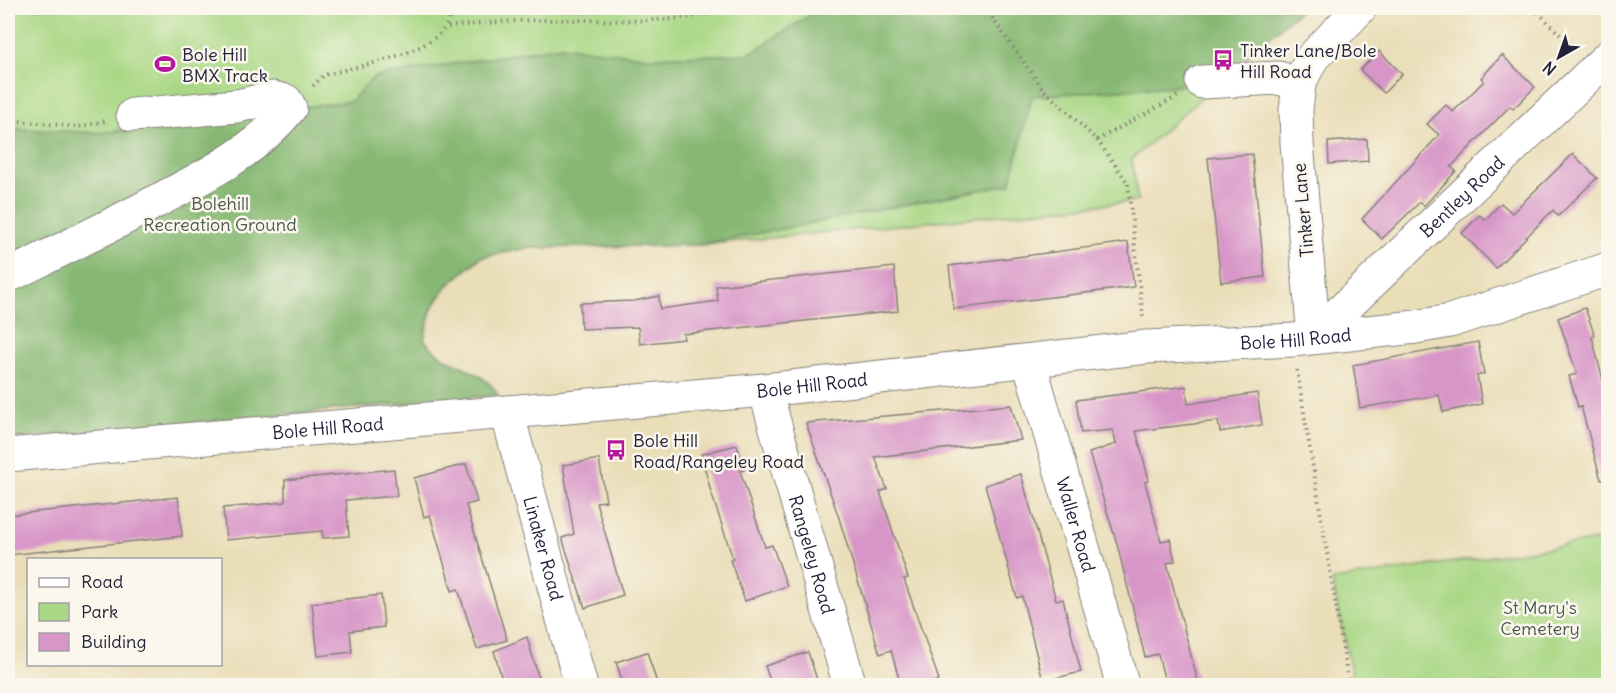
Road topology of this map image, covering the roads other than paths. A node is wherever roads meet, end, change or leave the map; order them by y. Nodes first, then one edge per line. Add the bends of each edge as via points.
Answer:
1 (1360, 8) edge
2 (1601, 64) edge
3 (1203, 82) road end
4 (1299, 84) junction
5 (133, 115) road end
6 (1608, 269) edge
7 (8, 276) edge
8 (1304, 338) junction
9 (1029, 361) junction
10 (765, 390) junction
11 (507, 412) junction
12 (8, 455) edge
13 (581, 686) edge
14 (850, 686) edge
15 (1123, 686) edge

1 - 4 street, Tinker Lane via 1312,58
2 - 8 street, Bentley Road
3 - 4 street via 1279,78
4 - 8 street, Tinker Lane via 1296,110
5 - 7 street via 273,98 286,101 290,108 278,124 219,169
6 - 8 street, Bole Hill Road via 1450,321
8 - 9 street, Bole Hill Road via 1147,347
9 - 10 street, Bole Hill Road
9 - 15 street, Waller Road
10 - 11 street, Bole Hill Road
10 - 14 street, Rangeley Road
11 - 12 street, Bole Hill Road
11 - 13 street, Linaker Road

